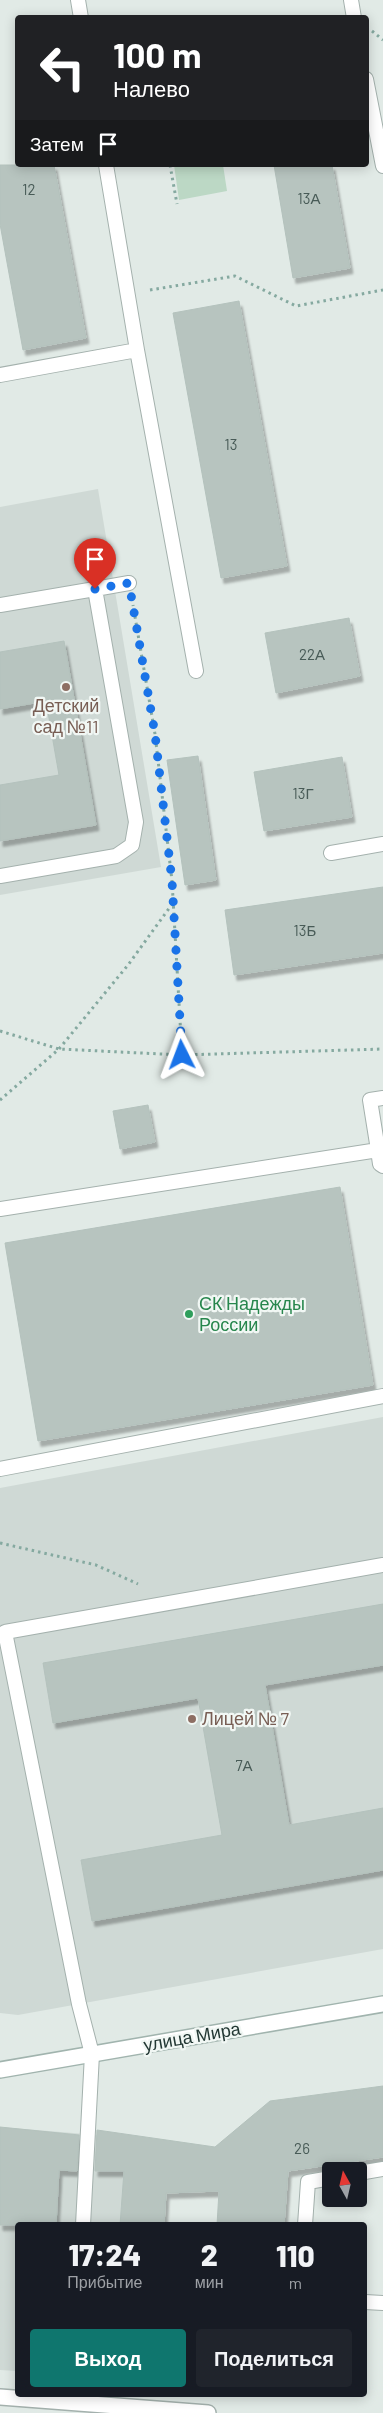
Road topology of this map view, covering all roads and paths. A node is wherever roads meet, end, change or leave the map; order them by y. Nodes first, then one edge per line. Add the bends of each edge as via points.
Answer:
1 (78, 0) edge
2 (351, 0) edge
3 (80, 15) edge
4 (354, 15) edge
5 (369, 28) edge
6 (383, 40) edge
7 (369, 94) edge
8 (383, 166) edge
9 (106, 167) edge
10 (170, 167) edge
11 (177, 204) dead end
12 (383, 290) edge
13 (127, 294) junction
14 (137, 350) junction
15 (0, 375) edge
16 (129, 583) joint
17 (95, 589) junction
18 (0, 605) edge
19 (196, 670) dead end
20 (383, 844) edge
21 (331, 853) dead end
22 (0, 876) edge
23 (173, 902) junction
24 (0, 1031) edge
25 (59, 1049) junction
26 (383, 1049) edge
27 (182, 1055) junction
28 (383, 1098) edge
29 (0, 1100) edge
30 (381, 1149) edge
31 (383, 1166) edge
32 (0, 1209) edge
33 (383, 1396) edge
34 (0, 1469) edge
35 (0, 1544) edge
36 (383, 1565) edge
37 (160, 1606) junction
38 (383, 2004) edge
39 (92, 2054) junction
40 (0, 2070) edge
41 (383, 2168) edge
42 (368, 2171) edge
43 (322, 2180) edge
44 (83, 2222) edge
45 (305, 2222) edge
46 (367, 2302) edge
47 (383, 2303) edge
48 (0, 2397) edge
49 (208, 2413) edge

1 - 3 lane
2 - 4 lane
5 - 6 path
7 - 8 lane
9 - 13 lane
10 - 11 path
12 - 13 path via 296,306 235,276
13 - 14 lane
14 - 15 lane
14 - 19 lane
16 - 17 lane
16 - 23 path via 155,734
17 - 18 lane
17 - 22 lane via 136,822 132,845 116,856
20 - 21 lane
23 - 25 path via 128,965
23 - 27 path
24 - 25 path
25 - 27 path
25 - 29 path
26 - 27 path
28 - 30 lane via 370,1100
30 - 31 lane via 380,1164
30 - 32 lane
33 - 34 lane
35 - 37 path via 96,1565 144,1586
36 - 37 lane
37 - 39 lane via 5,1632
38 - 39 street, улица Мира
39 - 40 street, улица Мира
39 - 44 lane
41 - 42 lane
43 - 45 lane via 308,2182
46 - 47 lane
48 - 49 street

